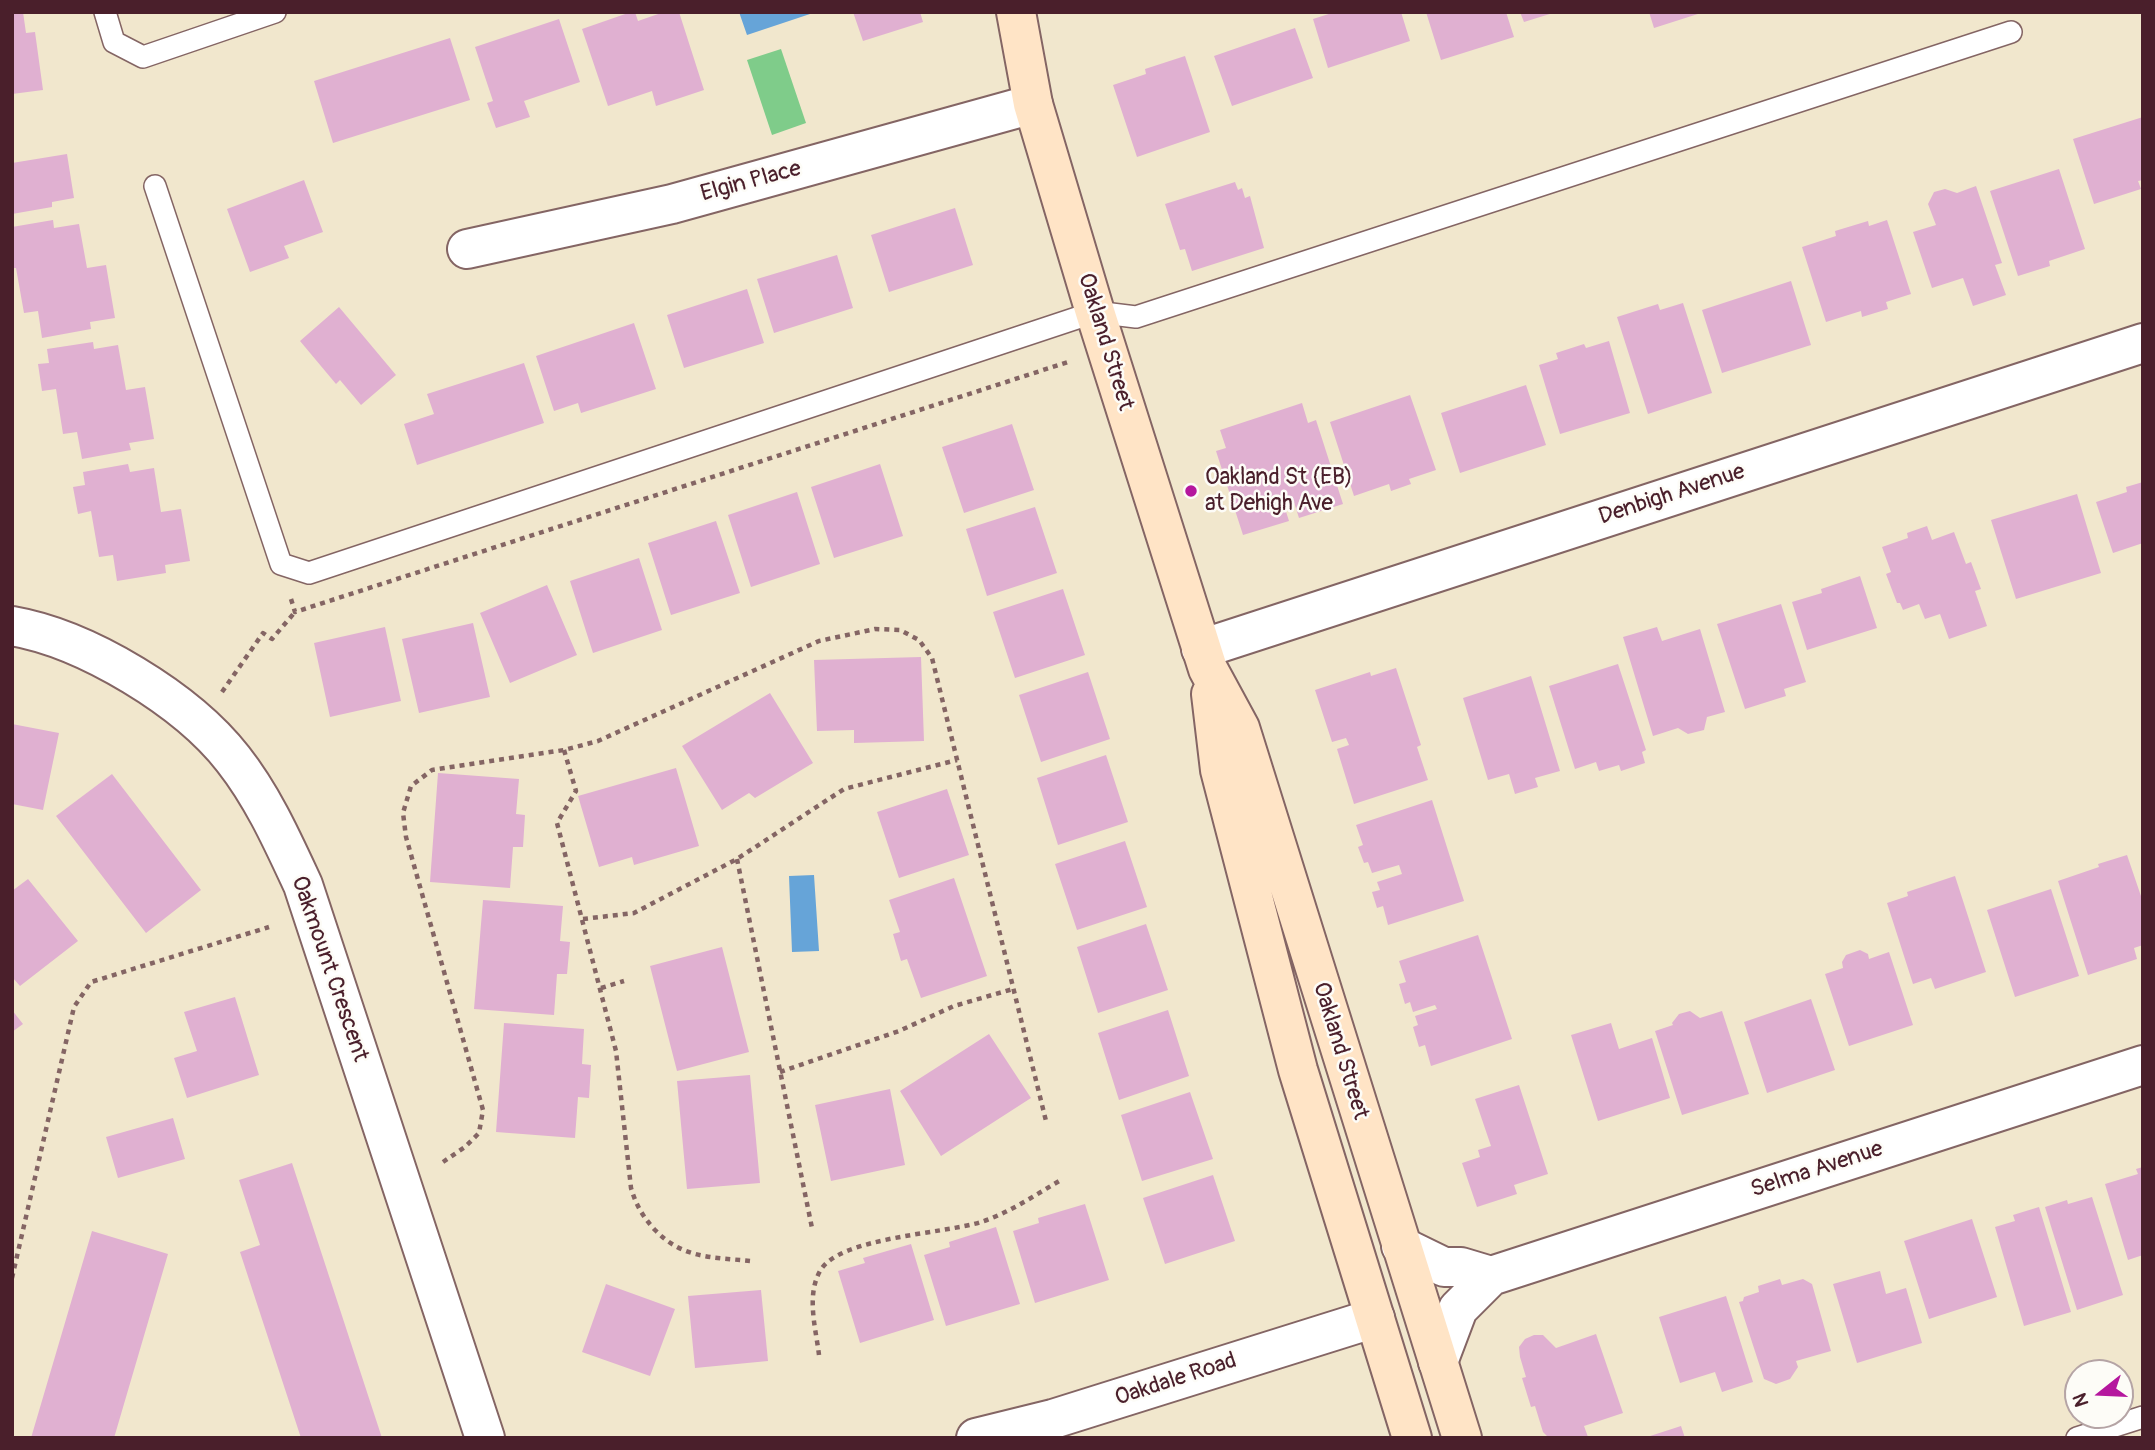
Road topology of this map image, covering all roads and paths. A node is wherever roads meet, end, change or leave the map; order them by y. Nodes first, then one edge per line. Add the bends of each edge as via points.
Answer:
1 (106, 12) edge
2 (275, 12) edge
3 (1016, 12) edge
4 (2011, 32) dead end
5 (1033, 104) junction
6 (155, 186) dead end
7 (467, 249) dead end
8 (1095, 312) junction
9 (2143, 343) edge
10 (1070, 360) dead end
11 (281, 564) junction
12 (295, 612) junction
13 (12, 626) edge
14 (1205, 659) junction
15 (222, 692) dead end
16 (564, 750) junction
17 (957, 760) junction
18 (737, 859) junction
19 (583, 919) junction
20 (269, 927) dead end
21 (624, 981) dead end
22 (601, 988) junction
23 (1014, 989) junction
24 (2143, 1065) edge
25 (780, 1072) junction
26 (1046, 1121) dead end
27 (443, 1162) dead end
28 (1061, 1180) dead end
29 (812, 1228) dead end
30 (1401, 1246) junction
31 (750, 1261) dead end
32 (1491, 1276) junction
33 (12, 1278) edge
34 (1375, 1318) junction
35 (819, 1355) dead end
36 (1438, 1362) junction
37 (2143, 1417) edge
38 (485, 1438) edge
39 (976, 1438) edge
40 (1412, 1438) edge
41 (1462, 1438) edge
42 (2077, 1438) edge

1 - 2 lane via 114,42 143,57
3 - 5 street, Oakland Street
4 - 8 lane via 1136,317
5 - 7 street, Elgin Place via 672,204
5 - 8 street, Oakland Street
6 - 11 lane
8 - 11 lane via 309,573
8 - 14 street, Oakland Street
9 - 14 street, Denbigh Avenue
10 - 12 path
11 - 12 path
12 - 15 path via 272,639 263,633
13 - 38 street, Oakmount Crescent via 89,651 143,681 197,722 233,758 272,819 303,885
14 - 30 street, Oakland Street via 1240,729
14 - 34 street, Oakland Street via 1220,770 1298,1070
16 - 17 path via 598,741 819,641 875,629 900,630 919,640 932,658
16 - 19 path via 576,791 556,823
16 - 27 path via 432,770 411,786 403,813 483,1110 480,1133
17 - 18 path via 844,789
17 - 23 path
18 - 19 path via 634,913
18 - 25 path
19 - 22 path
20 - 33 path via 91,982 74,1007
21 - 22 path
22 - 31 path via 616,1051 635,1202 644,1218 678,1250
23 - 25 path via 954,1006 899,1031
23 - 26 path
24 - 32 street, Selma Avenue
25 - 29 path
28 - 35 path via 980,1223 864,1245 833,1258 814,1285
30 - 32 street via 1444,1267 1461,1266
30 - 34 street
30 - 36 street, Oakland Street
32 - 36 street, Selma Avenue via 1458,1310
34 - 36 street via 1393,1325
34 - 39 street, Oakdale Road via 1053,1419
34 - 40 street, Oakland Street
36 - 41 street, Oakland Street
37 - 42 lane

